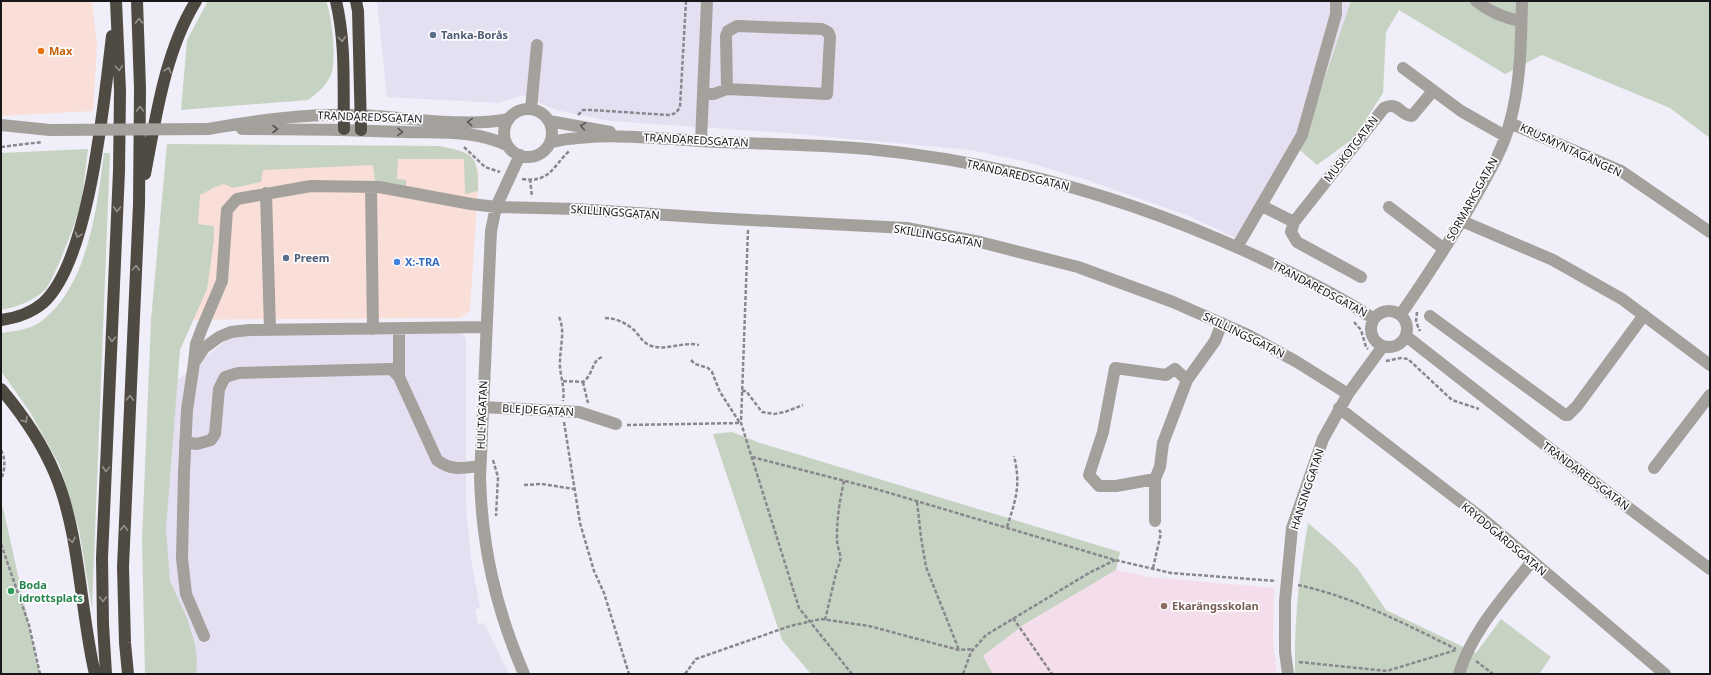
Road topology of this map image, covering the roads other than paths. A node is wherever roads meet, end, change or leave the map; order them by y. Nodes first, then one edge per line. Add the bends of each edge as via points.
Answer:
1 (116, 1) edge
2 (137, 1) edge
3 (196, 1) edge
4 (336, 1) edge
5 (356, 1) edge
6 (707, 1) edge
7 (1336, 1) edge
8 (1476, 1) edge
9 (1522, 1) edge
10 (1521, 21) junction
11 (537, 45) dead end
12 (1404, 68) dead end
13 (727, 90) junction
14 (1432, 92) junction
15 (703, 94) junction
16 (531, 109) junction
17 (344, 114) junction
18 (360, 115) junction
19 (509, 119) junction
20 (549, 120) junction
21 (1510, 123) junction
22 (1, 125) edge
23 (208, 129) junction
24 (344, 129) junction
25 (361, 130) junction
26 (577, 131) junction
27 (1, 134) edge
28 (48, 136) junction
29 (1505, 136) junction
30 (701, 141) junction
31 (550, 142) junction
32 (508, 146) junction
33 (520, 155) junction
34 (371, 187) junction
35 (266, 193) junction
36 (139, 204) junction
37 (1262, 206) junction
38 (496, 207) junction
39 (1390, 207) dead end
40 (1462, 221) junction
41 (1294, 222) junction
42 (1710, 232) edge
43 (1237, 247) junction
44 (1444, 249) junction
45 (1361, 277) dead end
46 (1401, 314) junction
47 (1644, 315) junction
48 (1430, 316) dead end
49 (1374, 319) junction
50 (1, 320) edge
51 (1222, 323) junction
52 (486, 327) junction
53 (398, 328) junction
54 (373, 329) junction
55 (270, 330) junction
56 (1406, 336) junction
57 (1383, 346) junction
58 (194, 364) junction
59 (1710, 365) edge
60 (399, 377) junction
61 (1187, 380) junction
62 (1, 389) edge
63 (1348, 394) junction
64 (1710, 395) edge
65 (483, 407) junction
66 (1339, 408) junction
67 (616, 424) road end
68 (186, 442) junction
69 (480, 466) junction
70 (1654, 468) dead end
71 (1155, 479) junction
72 (1155, 521) road end
73 (1532, 561) junction
74 (1710, 569) edge
75 (204, 636) dead end
76 (95, 674) edge
77 (106, 674) edge
78 (128, 674) edge
79 (524, 674) edge
80 (1288, 674) edge
81 (1459, 674) edge
82 (1665, 674) edge

1 -> 50 highway via 96,156 79,233 65,269 43,303 12,319
1 -> 77 highway via 120,91 119,162 102,558
36 -> 2 highway via 140,88
36 -> 3 highway via 169,67 183,27
4 -> 17 highway via 341,31
5 - 18 highway
6 - 15 street
7 - 37 street via 1336,14 1302,135
8 - 10 street via 1502,17
9 - 10 street, SÖRMARKSGATAN
10 - 21 street, SÖRMARKSGATAN via 1519,78
11 - 16 street
12 - 14 street
13 - 13 street via 827,94 830,37 828,32 822,29 737,26 728,31
13 - 15 street
14 - 29 street
14 - 41 street, MUSKOTGATAN via 1412,116 1407,116 1395,106 1384,108
15 - 30 street
16 - 19 street, TRANDAREDSGATAN via 519,111
16 - 20 street, TRANDAREDSGATAN
17 - 18 street, TRANDAREDSGATAN
17 - 23 street, TRANDAREDSGATAN via 274,117
17 - 24 highway
19 -> 18 street, TRANDAREDSGATAN via 479,122
18 - 25 highway
19 - 32 street via 505,130
20 - 26 street, TRANDAREDSGATAN
20 - 31 street via 552,131
21 - 29 street, SÖRMARKSGATAN
21 - 42 street, KRUSMYNTAGÅNGEN via 1621,171
22 - 28 street, TRANDAREDSGATAN
23 -> 24 street, TRANDAREDSGATAN
23 - 28 street, TRANDAREDSGATAN, bridge
24 - 25 street, TRANDAREDSGATAN
25 -> 32 street, TRANDAREDSGATAN via 479,136
26 - 30 street, TRANDAREDSGATAN
26 - 31 street, TRANDAREDSGATAN
27 - 28 street, TRANDAREDSGATAN
29 - 40 street, SÖRMARKSGATAN
30 - 43 street, TRANDAREDSGATAN via 867,149 1005,170 1128,204
31 - 33 street via 538,155
32 - 33 street, TRANDAREDSGATAN
33 - 38 street, HULTAGATAN
34 - 35 street, SKILLINGSGATAN via 311,186
34 - 38 street, SKILLINGSGATAN
34 - 54 street
35 - 55 street
35 - 58 street, SKILLINGSGATAN via 237,199 227,210 222,281 196,344
78 -> 36 highway via 123,567
37 - 41 street
37 - 43 street
38 - 51 street, SKILLINGSGATAN via 906,228 980,242 1078,267
38 - 52 street, HULTAGATAN via 491,231
39 - 44 street
40 - 44 street, SÖRMARKSGATAN
40 - 47 street via 1553,260 1622,299
41 - 45 street via 1291,232 1297,242
43 - 49 street, TRANDAREDSGATAN via 1330,293
44 - 46 street, SÖRMARKSGATAN
46 - 49 street via 1386,311
46 - 56 street via 1407,324
47 - 48 street via 1577,406 1565,415
47 - 59 street
49 - 57 street via 1372,335 1378,344
51 - 61 street via 1215,341
51 - 63 street, SKILLINGSGATAN via 1298,362
52 - 53 street
52 - 65 street, HULTAGATAN
53 - 54 street
53 - 60 street
54 - 55 street
55 - 58 street via 249,330 225,335 204,348
56 - 57 street via 1397,346
56 - 74 street, TRANDAREDSGATAN
57 - 63 street, HANSINGGATAN
58 - 68 street, SKILLINGSGATAN via 187,410
60 - 68 street via 392,369 230,374 218,389 215,434 211,440 197,444
60 - 69 street via 437,460 452,468
61 - 71 street via 1163,443 1160,467
61 - 71 street via 1175,369 1166,375 1115,368 1103,432 1089,475 1099,486 1124,485
62 -> 76 highway via 17,408 40,444 55,475 74,548
63 - 66 street, HANSINGGATAN
64 - 70 street
65 - 67 street, BLEJDEGATAN via 579,412
65 - 69 street, HULTAGATAN
66 - 73 street, KRYDDGÅRDSGATAN via 1483,519
66 - 80 street, HANSINGGATAN via 1323,439 1292,528 1285,601
68 - 75 street, SKILLINGSGATAN via 184,575 186,594
69 - 79 street, HULTAGATAN via 481,514 487,558 498,605
71 - 72 street
73 - 81 street via 1461,652
73 - 82 street, KRYDDGÅRDSGATAN

